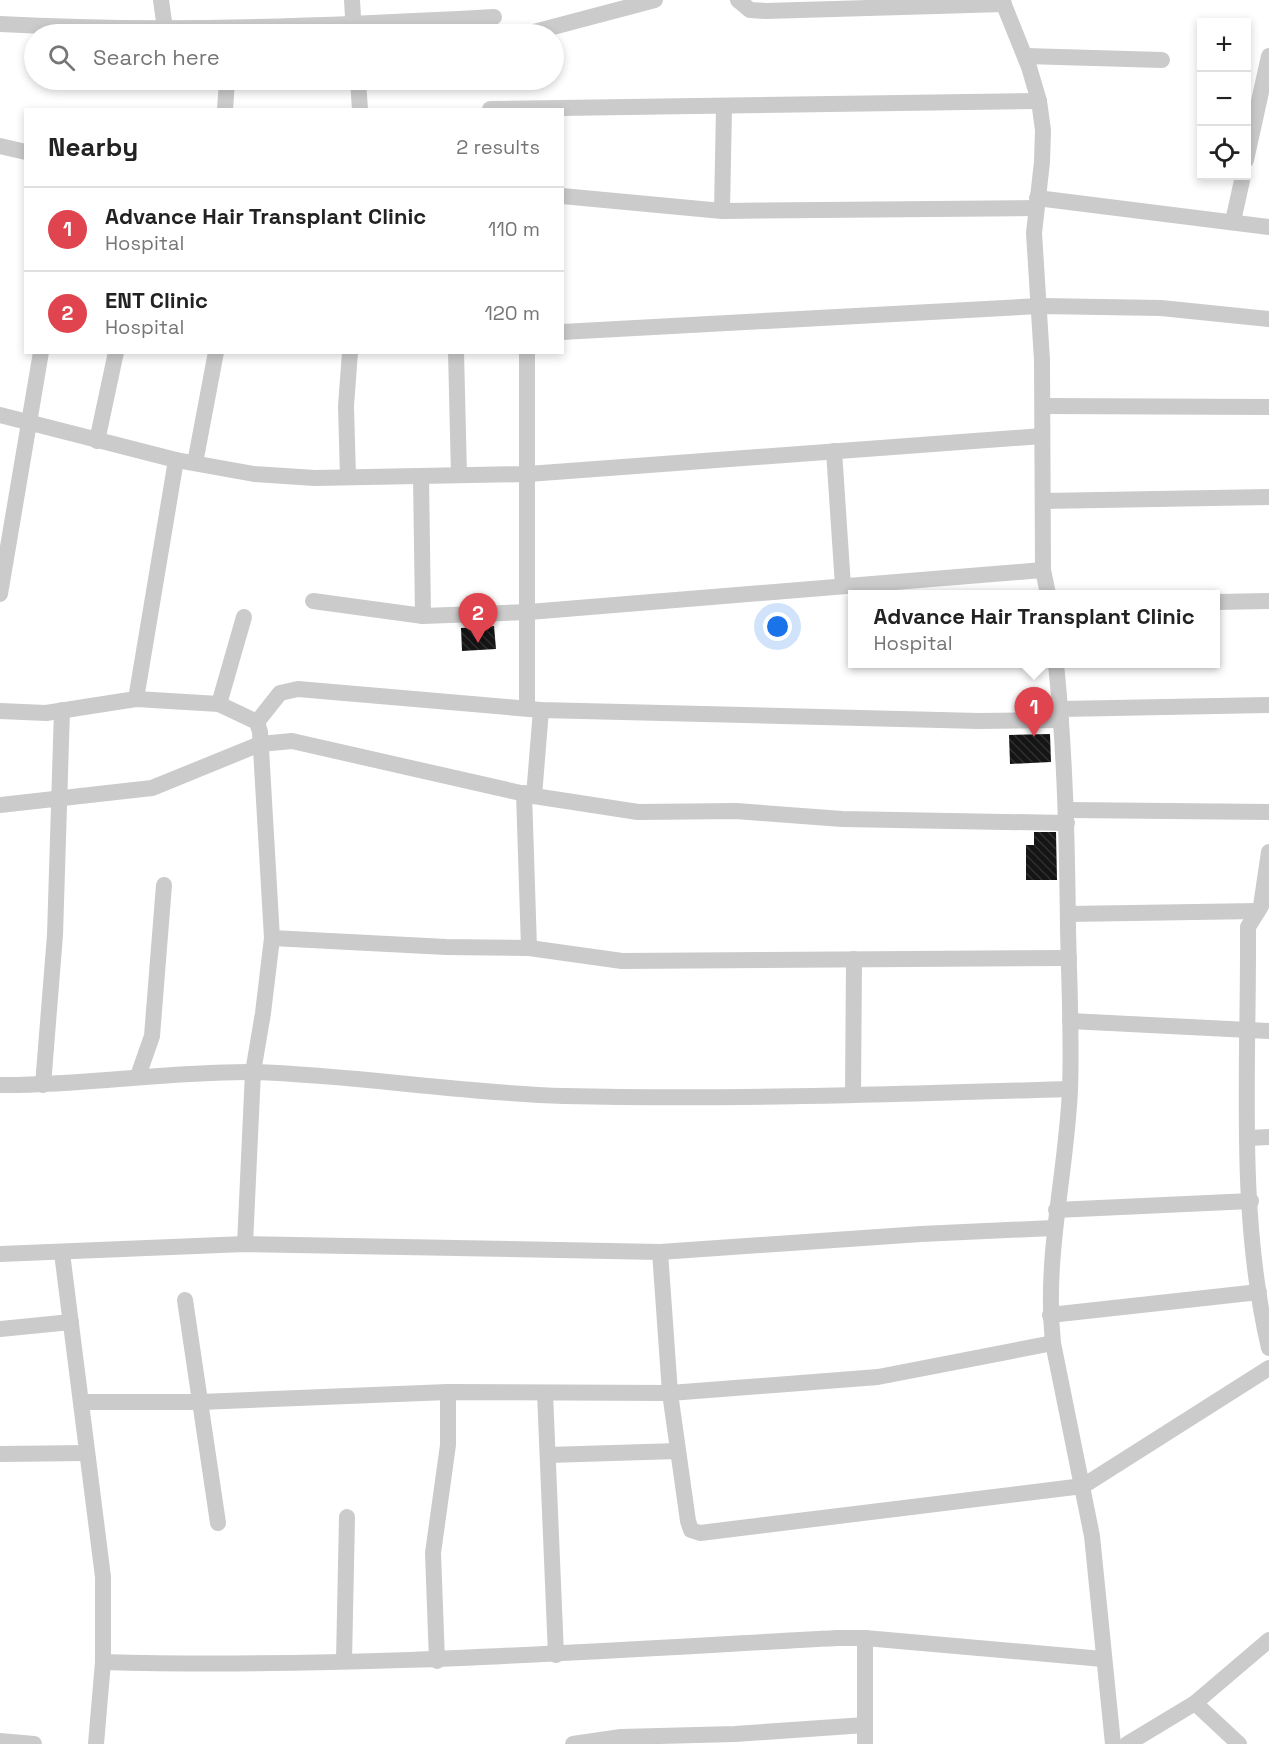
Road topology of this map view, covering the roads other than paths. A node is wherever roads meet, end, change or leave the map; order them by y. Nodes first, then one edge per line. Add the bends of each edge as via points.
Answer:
1 (161, 0) edge
2 (352, 0) edge
3 (655, 0) edge
4 (738, 0) edge
5 (1003, 2) edge
6 (494, 17) dead end
7 (0, 24) edge
8 (164, 24) edge
9 (354, 24) edge
10 (419, 24) edge
11 (564, 24) edge
12 (24, 25) edge
13 (1025, 56) junction
14 (1269, 57) edge
15 (1162, 60) dead end
16 (226, 90) edge
17 (359, 90) edge
18 (1039, 101) junction
19 (724, 107) junction
20 (225, 108) edge
21 (360, 108) edge
22 (564, 108) edge
23 (1251, 138) edge
24 (0, 146) edge
25 (24, 152) edge
26 (1242, 180) edge
27 (564, 196) edge
28 (1036, 203) junction
29 (722, 211) junction
30 (1233, 221) junction
31 (1269, 227) edge
32 (1040, 306) junction
33 (1269, 320) edge
34 (564, 332) edge
35 (41, 354) edge
36 (117, 354) edge
37 (216, 354) edge
38 (350, 354) edge
39 (456, 354) edge
40 (527, 354) edge
41 (1043, 406) junction
42 (1269, 407) edge
43 (0, 415) edge
44 (29, 423) junction
45 (1042, 436) junction
46 (97, 441) junction
47 (834, 451) junction
48 (176, 460) junction
49 (195, 463) junction
50 (528, 474) junction
51 (459, 475) junction
52 (421, 476) junction
53 (348, 477) junction
54 (1269, 497) edge
55 (1043, 501) junction
56 (1043, 570) junction
57 (843, 586) junction
58 (1047, 590) edge
59 (0, 594) edge
60 (313, 601) dead end
61 (1269, 601) edge
62 (1220, 602) edge
63 (529, 612) junction
64 (423, 616) junction
65 (243, 617) dead end
66 (1056, 668) edge
67 (136, 699) junction
68 (219, 704) junction
69 (1269, 705) edge
70 (534, 709) junction
71 (62, 710) junction
72 (0, 711) edge
73 (1061, 715) junction
74 (256, 722) junction
75 (260, 744) junction
76 (529, 794) junction
77 (61, 796) junction
78 (0, 805) edge
79 (1269, 812) edge
80 (1067, 816) junction
81 (1269, 852) edge
82 (164, 885) dead end
83 (1258, 911) junction
84 (1068, 914) junction
85 (272, 938) junction
86 (529, 948) junction
87 (1069, 958) junction
88 (854, 959) junction
89 (1070, 1021) junction
90 (1249, 1030) junction
91 (1269, 1031) edge
92 (253, 1072) junction
93 (138, 1076) junction
94 (0, 1085) edge
95 (43, 1085) junction
96 (1070, 1089) junction
97 (853, 1095) junction
98 (1269, 1137) edge
99 (1249, 1138) junction
100 (1251, 1201) junction
101 (1056, 1210) junction
102 (1053, 1228) junction
103 (245, 1245) junction
104 (660, 1252) junction
105 (62, 1253) junction
106 (0, 1254) edge
107 (1259, 1292) junction
108 (185, 1300) dead end
109 (1050, 1315) junction
110 (71, 1322) junction
111 (0, 1329) edge
112 (1053, 1343) junction
113 (1269, 1348) edge
114 (1269, 1368) edge
115 (448, 1392) junction
116 (545, 1393) junction
117 (670, 1393) junction
118 (82, 1402) junction
119 (200, 1402) junction
120 (678, 1451) junction
121 (87, 1453) junction
122 (0, 1454) edge
123 (548, 1455) junction
124 (1083, 1486) junction
125 (347, 1517) dead end
126 (218, 1523) dead end
127 (865, 1638) junction
128 (1269, 1640) edge
129 (556, 1655) junction
130 (1103, 1659) junction
131 (344, 1661) junction
132 (437, 1661) junction
133 (103, 1662) junction
134 (1195, 1703) junction
135 (865, 1725) junction
136 (0, 1741) edge
137 (34, 1744) edge
138 (96, 1744) edge
139 (573, 1744) edge
140 (865, 1744) edge
141 (1113, 1744) edge
142 (1127, 1744) edge
143 (1239, 1744) edge

1 - 8 street
2 - 9 street
3 - 11 street
4 - 5 street via 750,10 766,11
5 - 13 street
6 - 10 street
7 - 12 street
13 - 15 street
13 - 18 street
14 - 23 street
16 - 20 street
17 - 21 street
18 - 19 street
18 - 28 street via 1044,144
19 - 22 street
19 - 29 street
24 - 25 street
26 - 30 street
27 - 29 street
28 - 29 street
28 - 30 street
28 - 32 street via 1034,253
30 - 31 street
32 - 33 street via 1161,308
32 - 34 street
32 - 41 street
35 - 44 street
36 - 46 street
37 - 49 street
38 - 53 street via 346,406
39 - 51 street
40 - 50 street
41 - 42 street
41 - 45 street
43 - 44 street
44 - 46 street
44 - 59 street
45 - 47 street
45 - 55 street
46 - 48 street
47 - 50 street
47 - 57 street
48 - 49 street
48 - 67 street
49 - 53 street via 285,477
50 - 51 street
50 - 63 street
51 - 52 street
52 - 53 street
52 - 64 street
54 - 55 street
55 - 56 street
56 - 57 street
56 - 58 street
57 - 63 street
60 - 64 street
61 - 62 street
63 - 64 street
63 - 70 street
65 - 68 street
66 - 73 street
67 - 68 street
67 - 71 street
68 - 74 street
69 - 73 street
70 - 73 street via 933,720
70 - 74 street via 298,689 280,693
70 - 76 street
71 - 72 street
71 - 77 street
73 - 80 street
74 - 75 street
75 - 76 street via 292,741
75 - 77 street via 152,788
75 - 85 street
76 - 80 street via 638,812 726,810 842,819
76 - 86 street
77 - 78 street
77 - 95 street
79 - 80 street
80 - 84 street
81 - 83 street
82 - 93 street via 152,1036
83 - 84 street
83 - 90 street via 1248,927
84 - 87 street
85 - 86 street
85 - 92 street
86 - 88 street via 622,961
87 - 88 street
87 - 89 street
88 - 97 street
89 - 90 street
89 - 96 street
90 - 91 street
90 - 99 street
92 - 93 street
92 - 97 street via 562,1096
92 - 103 street
93 - 95 street
94 - 95 street
96 - 97 street
96 - 101 street
98 - 99 street
99 - 100 street
100 - 101 street
100 - 107 street
101 - 102 street
102 - 104 street
102 - 109 street
103 - 104 street
103 - 105 street
104 - 117 street
105 - 106 street
105 - 110 street
107 - 109 street
107 - 113 street
108 - 119 street
109 - 112 street
110 - 111 street
110 - 118 street
112 - 117 street via 878,1377
112 - 124 street
114 - 124 street
115 - 116 street
115 - 119 street
115 - 132 street via 447,1454 433,1552
116 - 117 street
116 - 123 street
117 - 120 street
118 - 119 street
118 - 121 street
119 - 126 street
120 - 123 street
120 - 124 street via 687,1521 691,1530 700,1533
121 - 122 street
121 - 133 street via 103,1577
123 - 129 street
124 - 130 street via 1097,1567
125 - 131 street
127 - 129 street
127 - 130 street
127 - 135 street
128 - 134 street
129 - 132 street
130 - 141 street
131 - 132 street
131 - 133 street
133 - 138 street
134 - 142 street
134 - 143 street
135 - 139 street via 621,1737
135 - 140 street
136 - 137 street

